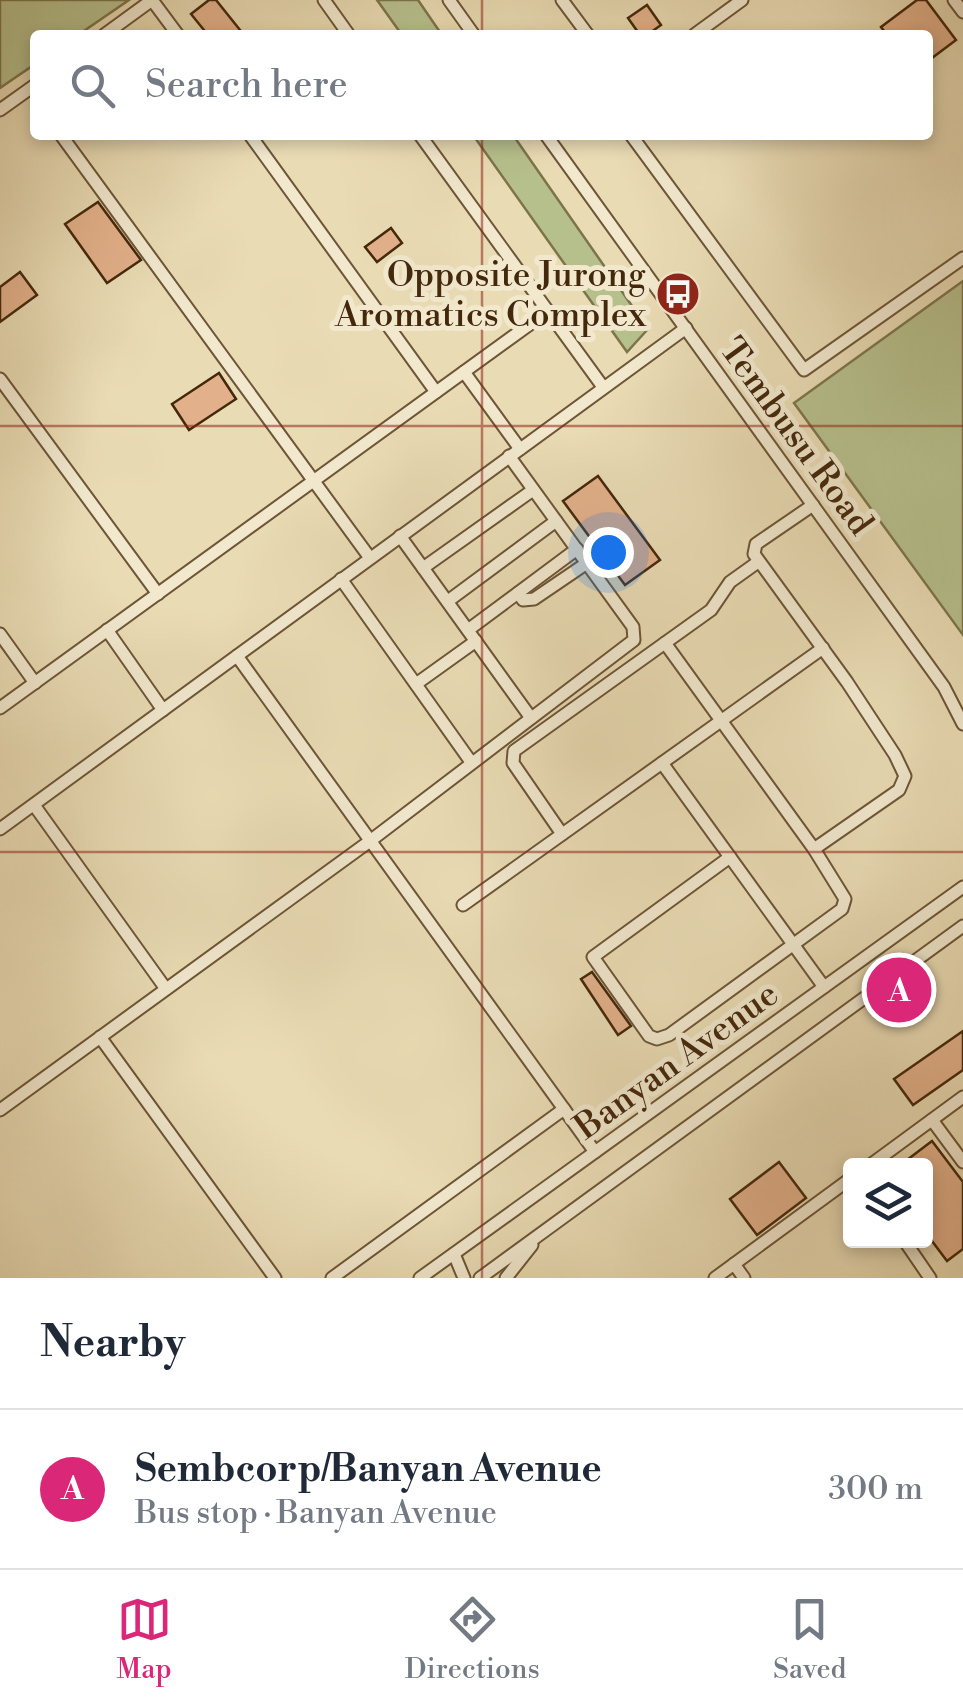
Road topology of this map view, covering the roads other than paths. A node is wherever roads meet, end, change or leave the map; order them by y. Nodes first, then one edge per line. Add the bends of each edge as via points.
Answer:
1 (152, 0) edge
2 (324, 0) edge
3 (449, 0) edge
4 (562, 0) edge
5 (742, 0) edge
6 (954, 0) edge
7 (963, 12) edge
8 (111, 30) edge
9 (174, 30) edge
10 (345, 30) edge
11 (470, 30) edge
12 (584, 30) edge
13 (701, 30) edge
14 (30, 92) edge
15 (0, 110) edge
16 (65, 140) edge
17 (254, 140) edge
18 (424, 140) edge
19 (554, 140) edge
20 (635, 140) edge
21 (963, 258) edge
22 (548, 310) junction
23 (686, 328) junction
24 (464, 372) junction
25 (0, 378) edge
26 (604, 387) junction
27 (436, 392) junction
28 (514, 452) junction
29 (314, 480) junction
30 (533, 490) junction
31 (813, 504) junction
32 (556, 521) junction
33 (400, 536) junction
34 (577, 549) junction
35 (370, 558) junction
36 (758, 562) junction
37 (587, 563) junction
38 (423, 568) junction
39 (341, 579) junction
40 (518, 593) junction
41 (158, 594) junction
42 (448, 601) junction
43 (108, 630) junction
44 (0, 634) edge
45 (472, 635) junction
46 (665, 644) junction
47 (822, 648) junction
48 (237, 656) junction
49 (36, 683) junction
50 (416, 684) junction
51 (0, 708) edge
52 (163, 710) junction
53 (531, 718) junction
54 (721, 720) junction
55 (963, 724) edge
56 (471, 762) junction
57 (662, 763) junction
58 (34, 804) junction
59 (0, 829) edge
60 (562, 834) junction
61 (370, 841) junction
62 (814, 849) junction
63 (730, 858) junction
64 (963, 887) edge
65 (463, 905) dead end
66 (963, 926) edge
67 (794, 946) junction
68 (824, 987) junction
69 (166, 990) junction
70 (100, 1037) junction
71 (963, 1097) edge
72 (564, 1109) junction
73 (0, 1110) edge
74 (932, 1120) junction
75 (595, 1152) junction
76 (881, 1158) edge
77 (963, 1162) edge
78 (843, 1184) edge
79 (537, 1237) junction
80 (909, 1248) edge
81 (454, 1254) junction
82 (734, 1264) junction
83 (426, 1276) edge
84 (275, 1278) edge
85 (332, 1278) edge
86 (464, 1278) edge
87 (480, 1278) edge
88 (506, 1278) edge
89 (715, 1278) edge
90 (744, 1278) edge
91 (930, 1278) edge

1 - 8 street
1 - 9 street
2 - 10 street
3 - 11 street
4 - 12 street
5 - 13 street
6 - 7 street
14 - 15 street
16 - 29 street
17 - 27 street
18 - 22 street
19 - 23 street, Tembusu Road
20 - 21 street via 804,370
22 - 24 street
22 - 26 street
23 - 26 street
23 - 31 street, Tembusu Road
24 - 27 street
24 - 28 street
25 - 41 street
26 - 28 street
27 - 29 street
28 - 30 street
28 - 33 street
29 - 35 street
29 - 41 street
30 - 32 street
30 - 38 street
31 - 36 street via 756,544
31 - 55 street, Tembusu Road via 944,687
32 - 34 street
32 - 42 street
33 - 35 street
33 - 38 street
34 - 37 street
34 - 40 street
35 - 39 street
36 - 46 street
36 - 47 street
37 - 40 street via 534,599
37 - 53 street via 633,627 634,640
38 - 42 street
39 - 48 street
39 - 50 street
40 - 45 street
41 - 43 street
42 - 45 street
43 - 49 street
43 - 52 street
44 - 49 street
45 - 50 street
45 - 53 street
46 - 54 street
46 - 60 street via 514,751 513,763
47 - 54 street
47 - 62 street via 895,755 905,782
48 - 52 street
48 - 61 street
49 - 51 street
50 - 56 street
52 - 58 street
53 - 56 street
54 - 57 street
54 - 62 street
56 - 61 street
57 - 60 street
57 - 63 street
58 - 59 street
58 - 69 street
60 - 65 street
61 - 69 street
61 - 72 street
62 - 67 street via 844,893 844,904
63 - 67 street
63 - 67 street via 592,957 644,1032 669,1036
64 - 68 street, Banyan Avenue
66 - 79 street, Banyan Avenue
67 - 68 street
68 - 75 street, Banyan Avenue
69 - 70 street
70 - 73 street
70 - 84 street
71 - 74 street
72 - 75 street
72 - 85 street
74 - 76 street
74 - 77 street
75 - 81 street, Banyan Avenue
78 - 82 street
79 - 87 street, Banyan Avenue
79 - 88 street
80 - 91 street
81 - 83 street, Banyan Avenue
81 - 86 street
82 - 89 street
82 - 90 street

